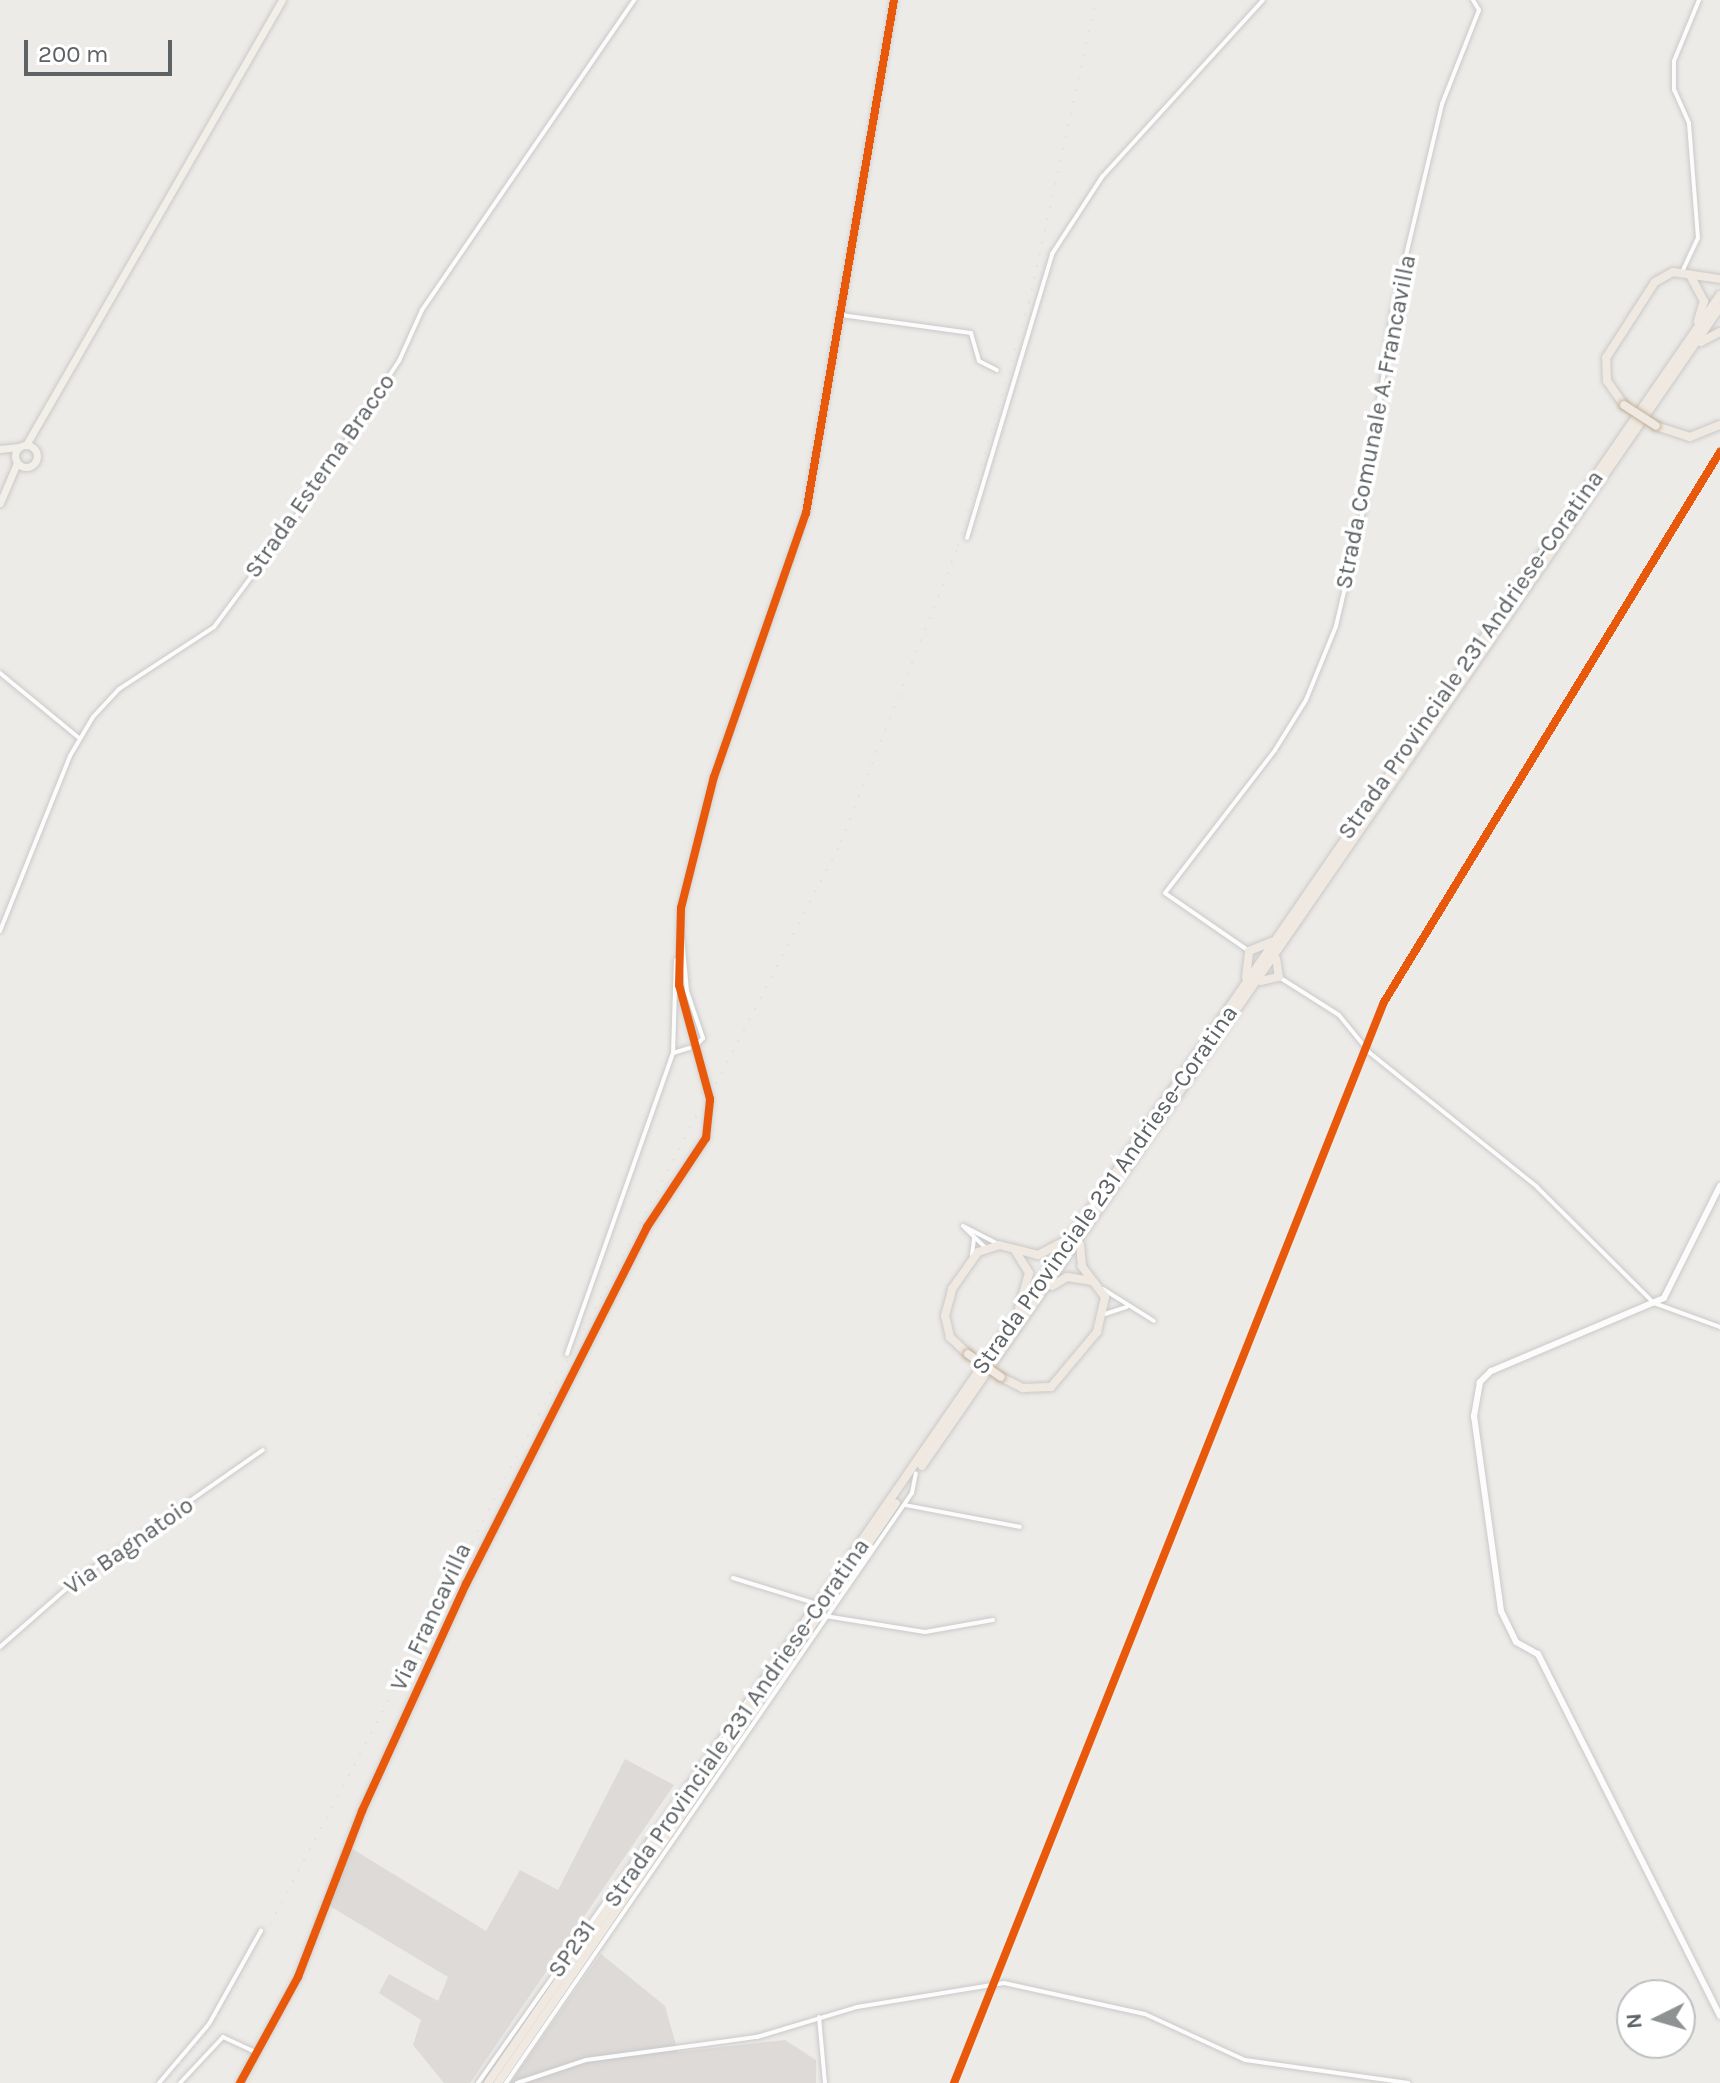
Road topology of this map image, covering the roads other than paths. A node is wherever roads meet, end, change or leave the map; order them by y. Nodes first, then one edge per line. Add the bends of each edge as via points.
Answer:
1 (282, 0) edge
2 (634, 0) edge
3 (894, 0) edge
4 (1263, 0) edge
5 (1473, 0) edge
6 (1699, 0) edge
7 (1686, 274) junction
8 (1720, 279) edge
9 (1720, 295) edge
10 (1720, 307) edge
11 (841, 315) junction
12 (1720, 332) edge
13 (997, 370) dead end
14 (1668, 377) junction
15 (1720, 425) edge
16 (37, 436) junction
17 (23, 446) junction
18 (0, 450) edge
19 (35, 451) junction
20 (16, 460) junction
21 (27, 467) junction
22 (13, 479) junction
23 (0, 503) edge
24 (967, 538) dead end
25 (0, 673) edge
26 (79, 738) junction
27 (1301, 913) junction
28 (679, 925) junction
29 (0, 931) edge
30 (1249, 951) junction
31 (1279, 977) junction
32 (675, 986) junction
33 (1225, 1030) junction
34 (1207, 1042) junction
35 (697, 1045) dead end
36 (689, 1048) dead end
37 (673, 1053) junction
38 (1720, 1186) edge
39 (1094, 1220) junction
40 (974, 1235) junction
41 (1074, 1236) junction
42 (999, 1245) junction
43 (986, 1248) junction
44 (1013, 1249) junction
45 (972, 1260) junction
46 (1098, 1286) junction
47 (1045, 1291) junction
48 (1118, 1298) junction
49 (1105, 1301) junction
50 (1654, 1303) junction
51 (1123, 1304) junction
52 (1129, 1307) junction
53 (1105, 1314) junction
54 (1154, 1321) dead end
55 (1720, 1327) edge
56 (1002, 1340) junction
57 (567, 1354) dead end
58 (263, 1450) dead end
59 (916, 1473) junction
60 (904, 1504) junction
61 (1020, 1527) dead end
62 (733, 1578) dead end
63 (834, 1584) junction
64 (811, 1602) junction
65 (825, 1616) junction
66 (993, 1620) dead end
67 (0, 1647) edge
68 (261, 1931) dead end
69 (1720, 2016) edge
70 (819, 2017) junction
71 (255, 2052) junction
72 (1389, 2081) edge
73 (159, 2083) edge
74 (180, 2083) edge
75 (240, 2083) edge
76 (478, 2083) edge
77 (488, 2083) edge
78 (498, 2083) edge
79 (506, 2083) edge
80 (517, 2083) edge
81 (825, 2083) edge
82 (1408, 2083) edge

1 - 16 main road
2 - 26 street, Strada Esterna Bracco via 422,310 399,361 300,511 214,627 119,689
3 - 11 street
4 - 24 street via 1102,177 1052,254
5 - 30 street, Strada Comunale A. Francavilla via 1479,10 1442,104 1392,314 1365,502 1336,626 1283,737 1165,893
6 - 7 street via 1674,61 1674,90 1689,123 1698,238
7 - 8 highway
7 - 14 highway via 1702,290 1702,313
7 - 15 highway, bridge via 1655,282 1609,348 1607,381 1624,405 1656,426 1690,437
9 - 14 highway, Strada Provinciale 231 Andriese-Coratina / SP231
10 - 14 highway, Strada Provinciale 231 Andriese-Coratina / SP231
11 - 13 street via 971,333 979,361
11 - 28 street via 806,513 714,777
12 - 14 highway via 1708,334
14 - 27 highway, Strada Provinciale 231 Andriese-Coratina / SP231
16 - 17 main road
16 - 19 main road
17 - 18 main road
17 - 19 main road
17 - 20 main road
18 - 20 main road
19 - 21 main road
20 - 21 main road
20 - 22 main road
21 - 22 main road
22 - 23 main road
25 - 26 street
26 - 29 street, Strada Esterna Bracco
27 - 30 highway via 1267,947
27 - 31 highway via 1274,962
27 - 33 highway, Strada Provinciale 231 Andriese-Coratina / SP231
27 - 34 highway, Strada Provinciale 231 Andriese-Coratina / SP231
28 - 32 street
28 - 35 street via 687,991 703,1038
30 - 34 highway via 1250,971
31 - 33 highway via 1261,982
31 - 50 street via 1339,1015 1370,1053 1537,1187
32 - 37 street
32 - 71 street, Via Francavilla via 710,1099 706,1138 658,1210 466,1584 362,1811 298,1977
33 - 39 highway, Strada Provinciale 231 Andriese-Coratina / SP231
34 - 41 highway, Strada Provinciale 231 Andriese-Coratina / SP231
36 - 37 street
37 - 57 street
38 - 50 street via 1675,1282
39 - 46 highway via 1079,1255
39 - 47 highway, Strada Provinciale 231 Andriese-Coratina / SP231
40 - 42 street
40 - 43 street
40 - 45 street
41 - 44 highway via 1038,1255
41 - 56 highway, Strada Provinciale 231 Andriese-Coratina / SP231
42 - 43 highway
42 - 44 highway
43 - 45 highway
44 - 56 highway via 1030,1283
45 - 53 highway, bridge via 945,1316 950,1337 1001,1377 1035,1390 1063,1380
46 - 47 highway via 1067,1277
46 - 48 street
46 - 49 highway
47 - 59 highway, Strada Provinciale 231 Andriese-Coratina / SP231
48 - 49 street
48 - 51 street
49 - 51 street
49 - 53 highway
50 - 55 street
50 - 69 street via 1480,1382 1474,1416 1491,1540 1511,1633 1538,1654
51 - 52 street
52 - 53 street
52 - 54 street
56 - 63 highway, Strada Provinciale 231 Andriese-Coratina / SP231
58 - 67 street, Via Bagnatoio via 75,1581
59 - 60 street
59 - 78 highway, Strada Provinciale 231 Andriese-Coratina / SP231
60 - 61 street
60 - 65 street
62 - 64 street
63 - 64 street, SP231
63 - 77 highway, Strada Provinciale 231 Andriese-Coratina / SP231
64 - 76 street, SP231
65 - 66 street via 925,1632
65 - 79 street
68 - 73 street via 209,2024
70 - 72 street via 1004,1983 1145,2014 1237,2058
70 - 80 street via 757,2037 586,2060
70 - 81 street
71 - 74 street via 223,2037
71 - 75 street, Via Francavilla
72 - 82 street

